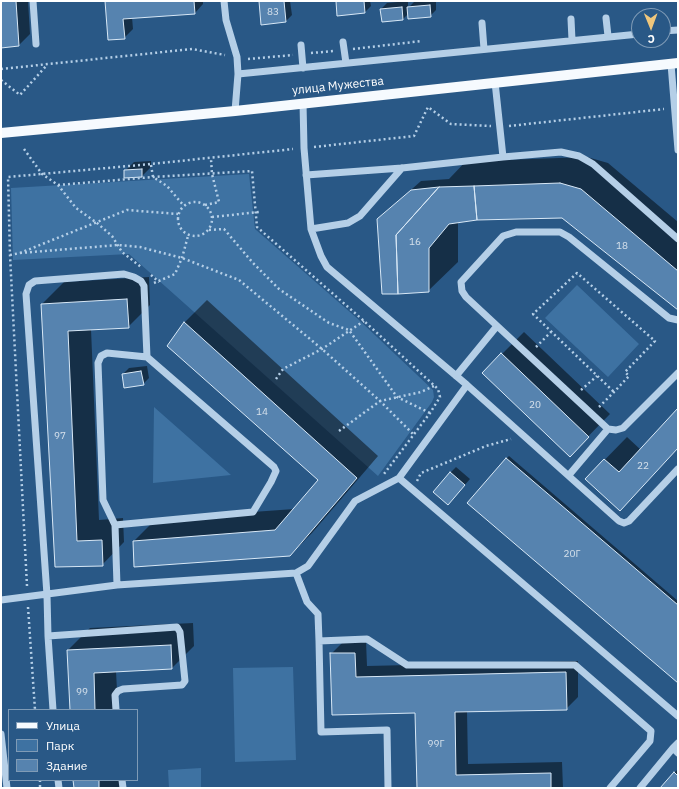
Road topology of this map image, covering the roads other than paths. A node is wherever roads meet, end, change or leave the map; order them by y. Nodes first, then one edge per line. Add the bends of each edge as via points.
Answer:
1 (33, 1) edge
2 (224, 1) edge
3 (606, 18) dead end
4 (571, 19) dead end
5 (482, 23) dead end
6 (631, 35) edge
7 (608, 36) junction
8 (572, 40) junction
9 (343, 42) dead end
10 (36, 44) dead end
11 (301, 45) dead end
12 (484, 49) junction
13 (346, 63) junction
14 (675, 64) edge
15 (303, 68) junction
16 (238, 74) junction
17 (495, 82) junction
18 (303, 103) junction
19 (235, 111) junction
20 (677, 131) edge
21 (1, 133) edge
22 (678, 150) edge
23 (504, 157) junction
24 (402, 168) junction
25 (306, 175) junction
26 (311, 229) junction
27 (678, 239) edge
28 (678, 320) edge
29 (497, 326) junction
30 (146, 357) junction
31 (678, 373) edge
32 (456, 376) junction
33 (467, 385) junction
34 (608, 429) junction
35 (678, 469) edge
36 (569, 475) junction
37 (399, 478) junction
38 (115, 525) junction
39 (296, 573) junction
40 (117, 585) junction
41 (47, 595) junction
42 (1, 600) edge
43 (48, 636) junction
44 (319, 641) junction
45 (53, 709) edge
46 (116, 709) edge
47 (678, 716) edge
48 (1, 734) edge
49 (678, 743) edge
50 (1, 747) edge
51 (675, 751) edge
52 (7, 788) edge
53 (388, 788) edge
54 (610, 788) edge
55 (640, 788) edge

1 - 10 street
2 - 16 street via 226,20 237,57
3 - 7 street
4 - 8 street
5 - 12 street
6 - 7 street
7 - 8 street
8 - 12 street
9 - 13 street
11 - 15 street
12 - 13 street
13 - 15 street
14 - 17 main road, улица Мужества
14 - 20 street
15 - 16 street
16 - 19 street
17 - 18 main road, улица Мужества
17 - 23 street
18 - 19 main road, улица Мужества
18 - 25 street
19 - 21 main road, улица Мужества
20 - 22 street
23 - 24 street
23 - 27 street via 561,152 579,156 593,164
24 - 25 street
24 - 26 street via 360,216 348,223
25 - 26 street
26 - 32 street via 327,267
28 - 29 street via 668,318 560,232 516,232 503,236 461,282 466,297
29 - 32 street
29 - 34 street
30 - 38 street via 107,353 101,356 98,363 103,500
30 - 38 street via 276,471 254,512
30 - 41 street via 144,286 134,277 124,274 36,281 29,285 26,294
31 - 34 street via 623,428
32 - 33 street
33 - 36 street
33 - 37 street
34 - 36 street
35 - 36 street via 629,521 624,523
37 - 39 street via 355,501 308,566
37 - 47 street
38 - 40 street
39 - 40 street
39 - 44 street via 308,602 318,614
40 - 41 street
41 - 42 street
41 - 43 street
43 - 45 street
43 - 46 street via 177,628 180,632 185,681 182,685 123,689 115,695
44 - 53 street via 321,732 386,730
44 - 54 street via 367,639 407,665 575,665 651,731 650,741
48 - 50 street
49 - 51 street
50 - 52 street
51 - 55 street

